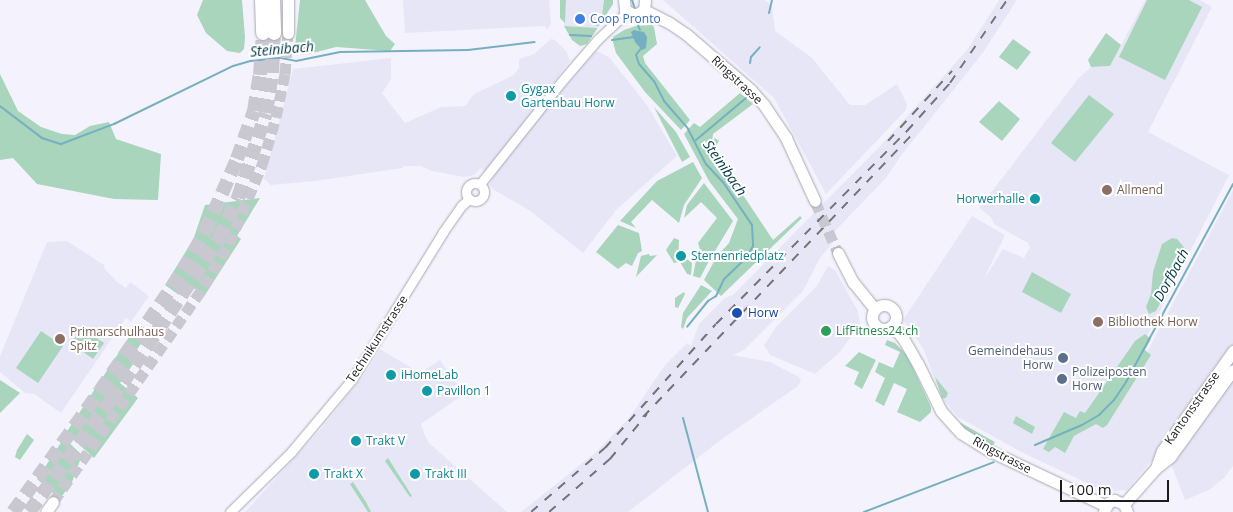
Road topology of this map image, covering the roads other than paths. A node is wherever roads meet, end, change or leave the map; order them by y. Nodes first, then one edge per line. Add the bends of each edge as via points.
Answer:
1 (262, 0) edge
2 (273, 0) edge
3 (288, 0) edge
4 (624, 0) edge
5 (644, 5) edge
6 (627, 12) junction
7 (275, 33) junction
8 (480, 184) junction
9 (469, 199) junction
10 (815, 202) tunnel mouth
11 (838, 253) tunnel mouth
12 (1233, 350) edge
13 (1233, 370) edge
14 (1156, 468) junction
15 (53, 502) tunnel mouth
16 (1126, 508) edge
17 (1105, 509) edge
18 (46, 512) edge
19 (230, 512) edge

1 - 7 highway
2 - 7 highway
3 - 7 main road
4 - 6 main road
5 - 6 main road via 637,15
5 - 10 main road, Ringstrasse via 680,30 751,90 786,138
6 - 8 street via 598,39 561,82
8 - 9 street via 468,185 466,194
8 - 9 street via 484,190 482,198
9 - 19 street, Technikumstrasse via 443,232 353,378 296,446
11 - 17 main road, Ringstrasse via 853,282 875,309 872,318 875,324 882,328 892,325 904,340 941,411 961,433
12 - 14 main road, Kantonsstrasse via 1162,451
13 - 14 main road, Kantonsstrasse via 1170,457
14 - 16 main road, Kantonsstrasse
15 - 18 main road
16 - 17 main road via 1114,500

